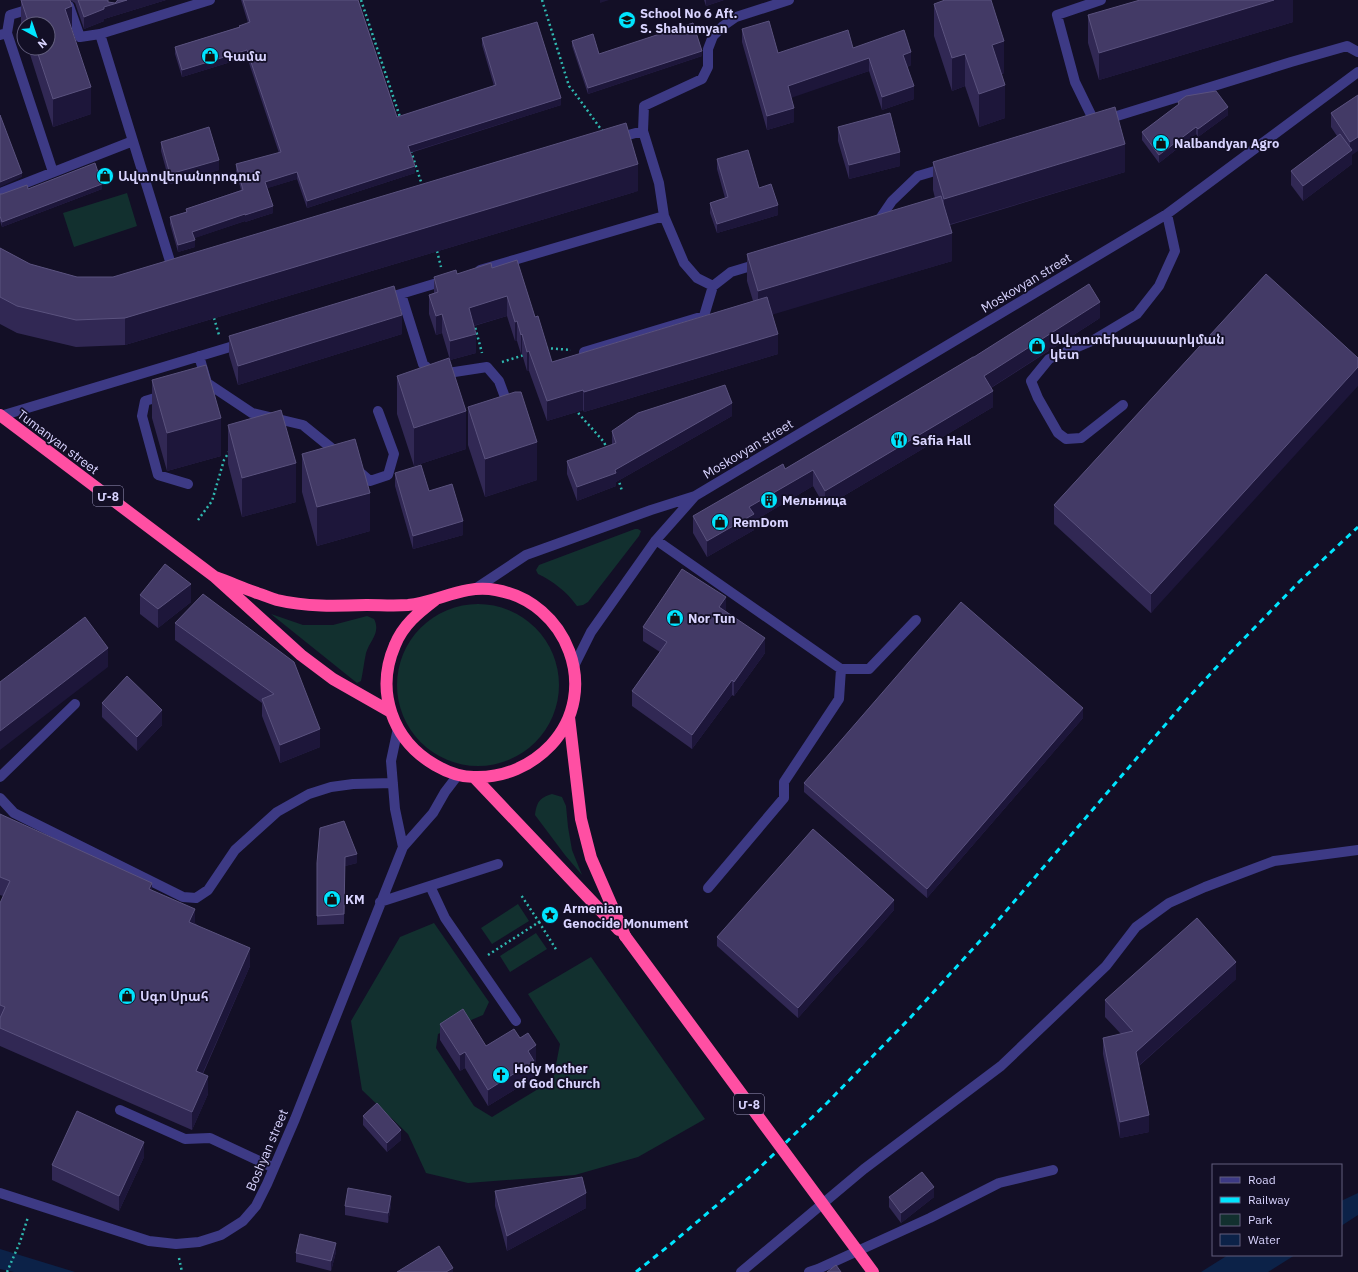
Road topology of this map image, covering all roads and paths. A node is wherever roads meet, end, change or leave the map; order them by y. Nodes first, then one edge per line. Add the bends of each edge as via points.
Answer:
1 (210, 0) edge
2 (361, 0) edge
3 (542, 0) edge
4 (788, 0) edge
5 (1101, 0) edge
6 (52, 2) edge
7 (4, 34) edge
8 (100, 34) junction
9 (1358, 52) edge
10 (1358, 72) edge
11 (402, 124) edge
12 (643, 130) junction
13 (609, 141) joint
14 (133, 142) junction
15 (410, 147) edge
16 (955, 165) edge
17 (53, 172) junction
18 (423, 189) edge
19 (0, 193) edge
20 (1167, 214) junction
21 (664, 216) junction
22 (872, 230) edge
23 (768, 261) edge
24 (186, 268) edge
25 (713, 286) junction
26 (401, 294) junction
27 (372, 303) edge
28 (473, 322) edge
29 (253, 340) edge
30 (539, 350) edge
31 (567, 350) dead end
32 (584, 352) edge
33 (524, 355) edge
34 (199, 356) junction
35 (487, 367) junction
36 (172, 393) edge
37 (1123, 405) dead end
38 (577, 406) edge
39 (378, 411) dead end
40 (511, 414) edge
41 (0, 416) edge
42 (232, 447) edge
43 (610, 456) edge
44 (617, 477) edge
45 (188, 484) dead end
46 (622, 492) dead end
47 (695, 496) junction
48 (198, 520) dead end
49 (656, 540) junction
50 (215, 577) junction
51 (475, 589) junction
52 (435, 600) junction
53 (916, 620) dead end
54 (574, 666) junction
55 (841, 669) junction
56 (74, 704) dead end
57 (391, 712) junction
58 (568, 717) junction
59 (398, 728) junction
60 (458, 775) junction
61 (0, 777) edge
62 (474, 777) junction
63 (393, 783) junction
64 (0, 799) edge
65 (403, 847) junction
66 (1358, 850) edge
67 (498, 864) dead end
68 (430, 886) junction
69 (708, 888) dead end
70 (521, 895) dead end
71 (380, 902) junction
72 (539, 922) junction
73 (625, 936) junction
74 (557, 951) dead end
75 (476, 962) junction
76 (516, 1021) dead end
77 (120, 1110) dead end
78 (274, 1168) junction
79 (1053, 1170) dead end
80 (0, 1193) edge
81 (32, 1203) junction
82 (7, 1272) edge
83 (740, 1272) edge
84 (809, 1272) edge
85 (873, 1272) edge

1 - 8 street
2 - 11 path
3 - 13 path via 569,86
4 - 12 street via 736,17 723,26 712,36 708,50 708,67 702,79 644,106
5 - 9 street via 1057,15 1075,82 1092,124 1347,46
6 - 7 street via 10,15
6 - 8 street via 69,6 80,37
7 - 17 street
8 - 14 street
10 - 20 street, Moskovyan street
12 - 13 street
12 - 21 street via 659,183
14 - 17 street
14 - 24 street via 170,273
15 - 18 path
16 - 22 street via 918,176 892,201
17 - 19 street
20 - 37 street via 1175,251 1159,286 1137,314 1092,341 1049,359 1031,381 1058,433 1066,439 1081,438
20 - 47 street, Moskovyan street
21 - 25 street via 684,263 697,278
21 - 26 street
23 - 25 street via 731,272
25 - 32 street via 704,316
26 - 27 street
26 - 35 street via 423,364 435,375
28 - 35 path
29 - 34 street
30 - 31 path
33 - 35 path
34 - 39 street via 204,384 252,413 303,425 370,481 388,475 394,454
34 - 41 street
35 - 40 street via 499,381
36 - 45 street via 145,401 142,416 158,475
38 - 43 path via 579,414 604,442
41 - 50 highway, Tumanyan street / Մ-8
42 - 48 path via 224,460 212,501
44 - 46 path
47 - 49 street, Moskovyan street
47 - 51 street, Moskovyan street via 526,555
49 - 54 street, Moskovyan street via 591,632
49 - 55 street
50 - 52 highway, Մ-8 via 276,600 319,606 408,605
50 - 57 highway, Մ-8 via 301,655 333,679
51 - 52 highway
51 - 54 highway via 494,589 514,594 547,615 568,647
52 - 57 highway via 415,615 395,644 386,678
53 - 55 street via 869,669
54 - 58 highway via 573,701
55 - 69 street via 839,699 784,782 784,798
56 - 61 street
57 - 59 highway
58 - 62 highway via 557,738 541,756 520,768 498,776
58 - 73 highway, Մ-8 via 581,819 591,858
59 - 60 highway via 410,745 425,759 443,770
59 - 63 street via 391,761
60 - 62 highway
60 - 65 street, Boshyan street via 432,813
62 - 73 highway, Մ-8
63 - 64 street via 332,787 309,794 277,812 235,850 208,890 196,898 183,897 14,813
63 - 65 street via 395,809
65 - 71 street, Boshyan street
66 - 83 street via 1274,861 1169,903 1136,927 1106,966 1001,1066 864,1169
67 - 68 street
68 - 71 street
68 - 75 street via 445,918
70 - 72 path
71 - 78 street, Boshyan street
72 - 74 path
72 - 75 path
73 - 85 highway, Մ-8, bridge
75 - 76 street
77 - 78 street via 185,1139 210,1138
78 - 81 street, Boshyan street via 256,1206 243,1222 221,1235 199,1242 176,1244 149,1241
79 - 84 street via 998,1183 930,1218
80 - 81 street, Boshyan street
81 - 82 path via 20,1242

